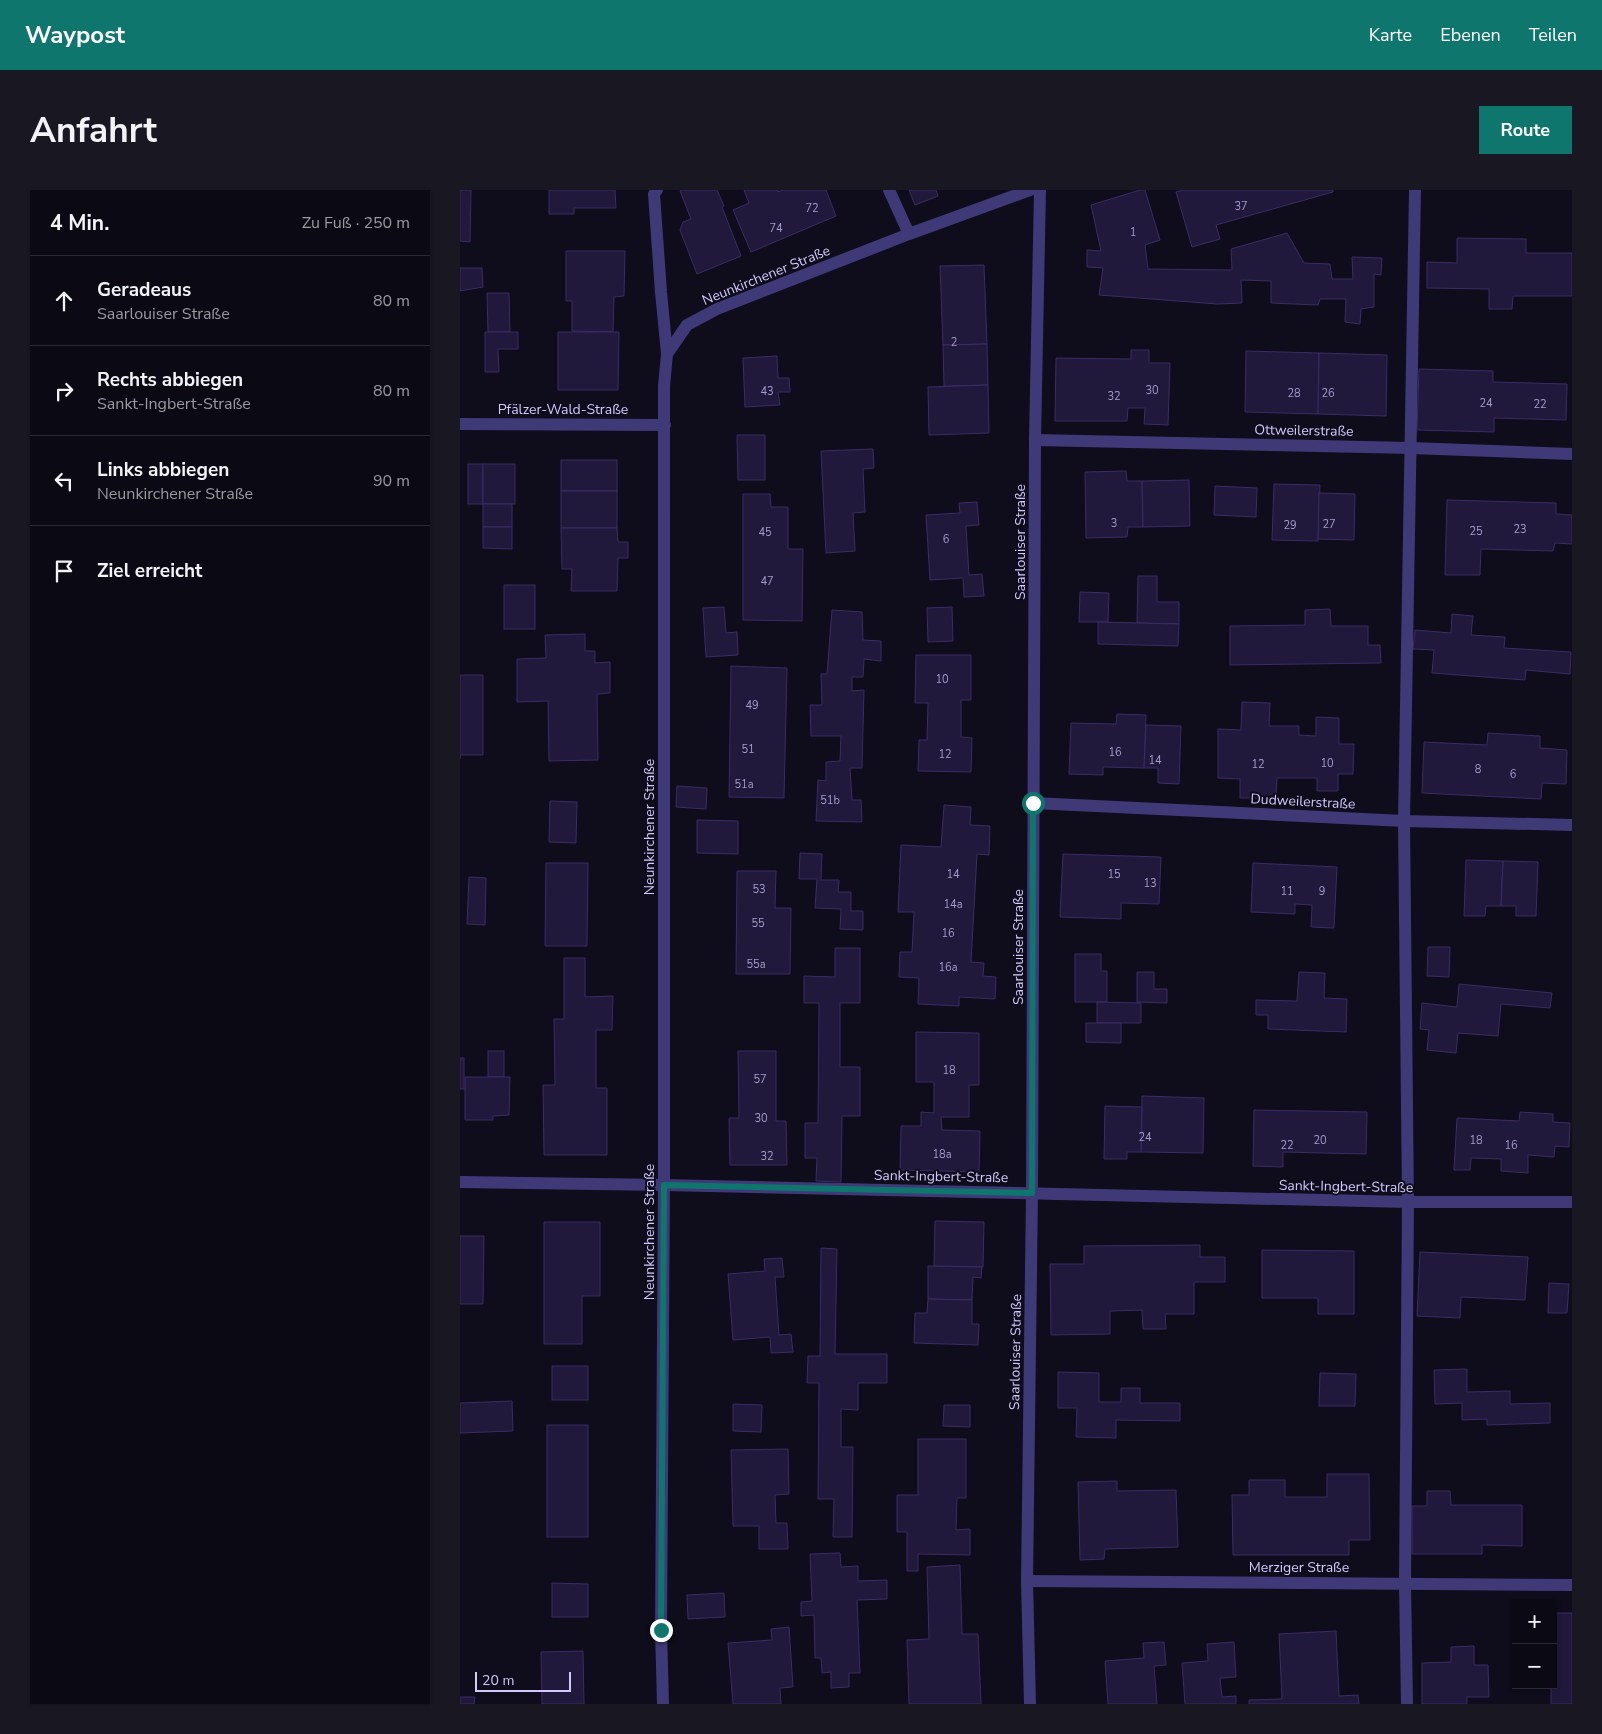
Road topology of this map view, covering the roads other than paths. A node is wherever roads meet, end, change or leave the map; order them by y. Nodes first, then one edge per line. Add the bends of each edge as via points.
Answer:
1 (657, 190) edge
2 (889, 190) edge
3 (1030, 190) edge
4 (1040, 190) edge
5 (1415, 190) edge
6 (909, 234) junction
7 (668, 354) junction
8 (460, 424) edge
9 (665, 425) junction
10 (1035, 440) junction
11 (1411, 448) junction
12 (1572, 454) edge
13 (1033, 803) junction
14 (1404, 821) junction
15 (1572, 825) edge
16 (460, 1182) edge
17 (664, 1185) junction
18 (1032, 1193) junction
19 (1408, 1202) junction
20 (1572, 1202) edge
21 (1027, 1581) junction
22 (1405, 1583) junction
23 (1572, 1585) edge
24 (663, 1704) edge
25 (1030, 1704) edge
26 (1407, 1704) edge

1 - 7 street via 654,194
2 - 6 street
3 - 6 street, Neunkirchener Straße
4 - 10 street, Saarlouiser Straße
5 - 11 street
6 - 7 street, Neunkirchener Straße via 717,309 687,325
7 - 9 street, Neunkirchener Straße via 664,386
8 - 9 street, Pfälzer-Wald-Straße
9 - 17 street, Neunkirchener Straße
10 - 11 street, Ottweilerstraße
10 - 13 street, Saarlouiser Straße
11 - 12 street, Ottweilerstraße
11 - 14 street
13 - 14 street, Dudweilerstraße
13 - 18 street, Saarlouiser Straße
14 - 15 street, Dudweilerstraße
14 - 19 street
16 - 17 street, Sankt-Ingbert-Straße
17 - 18 street, Sankt-Ingbert-Straße
17 - 24 street, Neunkirchener Straße
18 - 19 street, Sankt-Ingbert-Straße
18 - 21 street, Saarlouiser Straße
19 - 20 street, Sankt-Ingbert-Straße
19 - 22 street
21 - 22 street, Merziger Straße
21 - 25 street, Saarlouiser Straße
22 - 23 street, Merziger Straße
22 - 26 street

